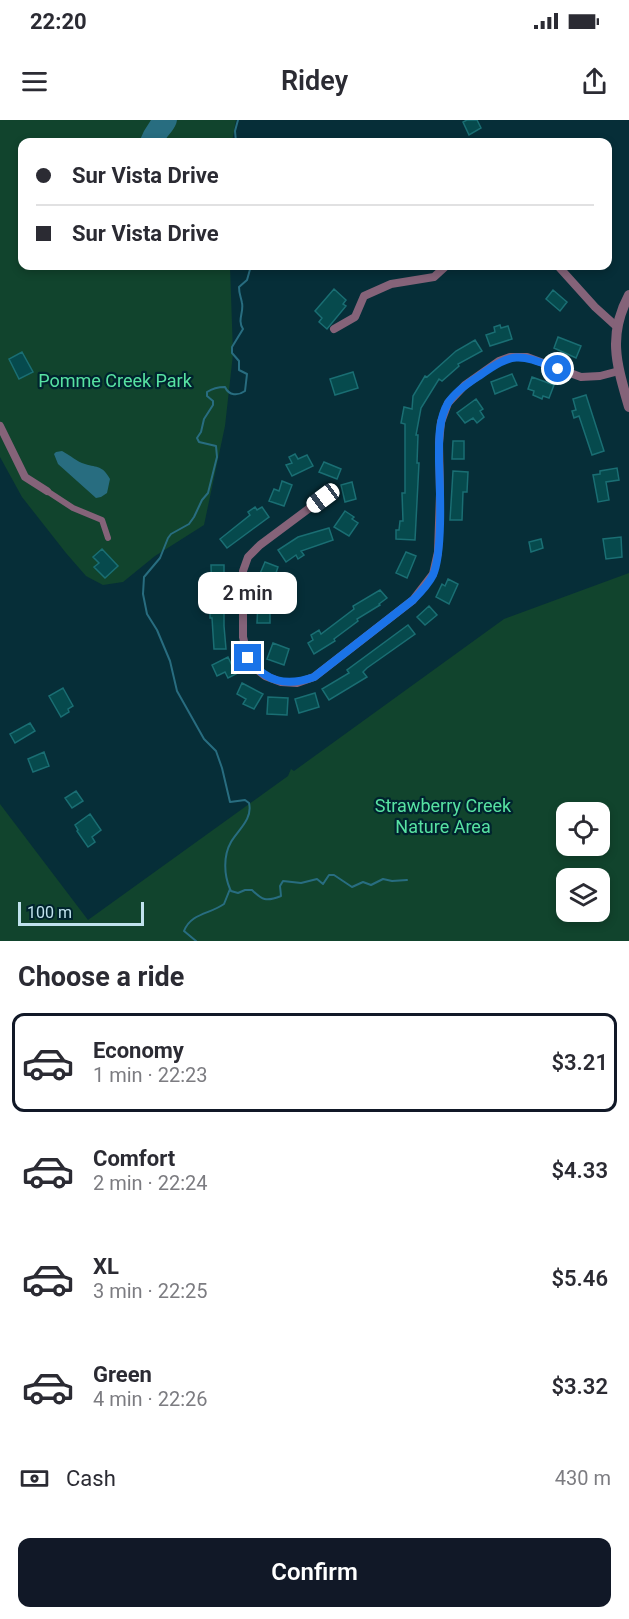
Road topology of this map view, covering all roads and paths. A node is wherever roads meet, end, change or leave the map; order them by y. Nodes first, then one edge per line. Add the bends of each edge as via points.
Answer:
1 (442, 270) edge
2 (562, 270) edge
3 (629, 295) edge
4 (616, 326) junction
5 (334, 329) dead end
6 (619, 371) junction
7 (629, 407) edge
8 (0, 426) edge
9 (47, 491) joint
10 (323, 498) dead end
11 (108, 538) dead end

1 - 5 street via 434,278 391,284 364,297 355,317
2 - 4 street
3 - 4 street
4 - 6 street
6 - 7 street
6 - 10 street via 580,377 527,357 510,357 465,385 448,403 441,422 438,552 433,574 413,600 314,677 297,683 280,682 265,676 248,658 244,646 243,571 248,557 260,545
8 - 9 street via 25,477
9 - 11 street via 102,520

